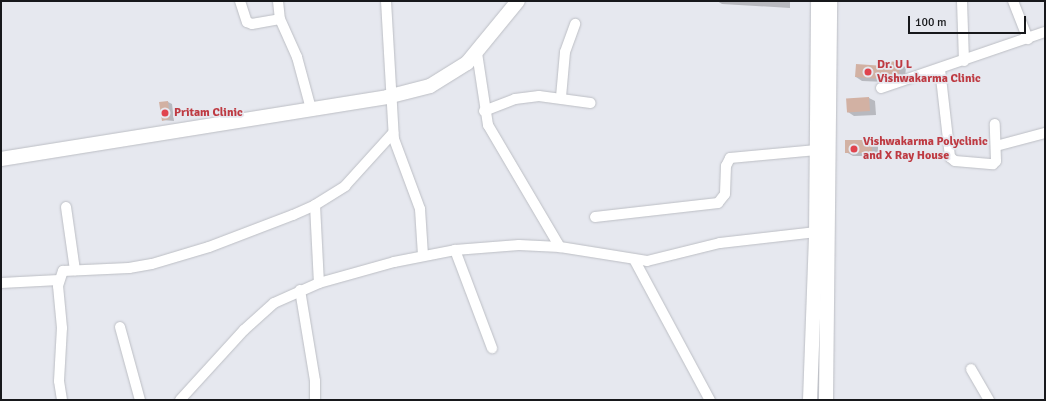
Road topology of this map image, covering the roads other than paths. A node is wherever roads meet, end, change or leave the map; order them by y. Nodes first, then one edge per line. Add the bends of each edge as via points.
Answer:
1 (240, 1) edge
2 (278, 1) edge
3 (386, 1) edge
4 (518, 1) edge
5 (818, 1) edge
6 (830, 1) edge
7 (962, 1) edge
8 (1013, 1) edge
9 (280, 19) junction
10 (574, 24) dead end
11 (1045, 32) edge
12 (1028, 39) junction
13 (477, 53) junction
14 (964, 61) junction
15 (940, 69) junction
16 (881, 88) dead end
17 (391, 96) junction
18 (561, 98) junction
19 (591, 103) dead end
20 (311, 108) junction
21 (484, 111) junction
22 (995, 124) dead end
23 (1045, 133) edge
24 (393, 134) junction
25 (996, 146) junction
26 (817, 150) junction
27 (2, 157) edge
28 (316, 205) junction
29 (66, 207) dead end
30 (595, 217) dead end
31 (816, 232) junction
32 (560, 247) junction
33 (455, 250) junction
34 (423, 256) junction
35 (635, 261) junction
36 (75, 270) junction
37 (59, 280) junction
38 (1, 283) edge
39 (320, 283) junction
40 (300, 290) junction
41 (120, 327) dead end
42 (492, 348) dead end
43 (971, 369) dead end
44 (62, 400) edge
45 (140, 400) edge
46 (180, 400) edge
47 (315, 400) edge
48 (710, 400) edge
49 (810, 400) edge
50 (826, 400) edge
51 (989, 400) edge

1 - 9 street via 247,22 252,24
2 - 9 street
3 - 17 street
4 - 13 highway
5 - 26 highway
6 - 50 highway
7 - 14 street
8 - 12 street
9 - 20 street via 297,57
10 - 18 street via 565,52
11 - 12 street
12 - 14 street
13 - 17 highway via 430,86
13 - 21 street
14 - 15 street
15 - 16 street
15 - 25 street via 950,157 955,161 993,164 996,161
17 - 20 highway
17 - 24 street
18 - 19 street
18 - 21 street via 525,97
20 - 27 highway
21 - 32 street via 492,133
22 - 25 street
23 - 25 street
24 - 28 street via 345,186
24 - 34 street via 420,209
26 - 30 street via 730,158 726,166 725,194 718,203
26 - 31 highway
28 - 36 street via 172,258 129,268
28 - 39 street
29 - 36 street
31 - 35 street via 720,243 658,259
31 - 49 highway
32 - 33 street via 519,245
32 - 35 street
33 - 34 street
33 - 42 street
34 - 39 street
35 - 48 street
36 - 37 street via 63,271
37 - 38 street
37 - 44 street
39 - 40 street
40 - 46 street via 261,312
40 - 47 street via 315,381
41 - 45 street
43 - 51 street

